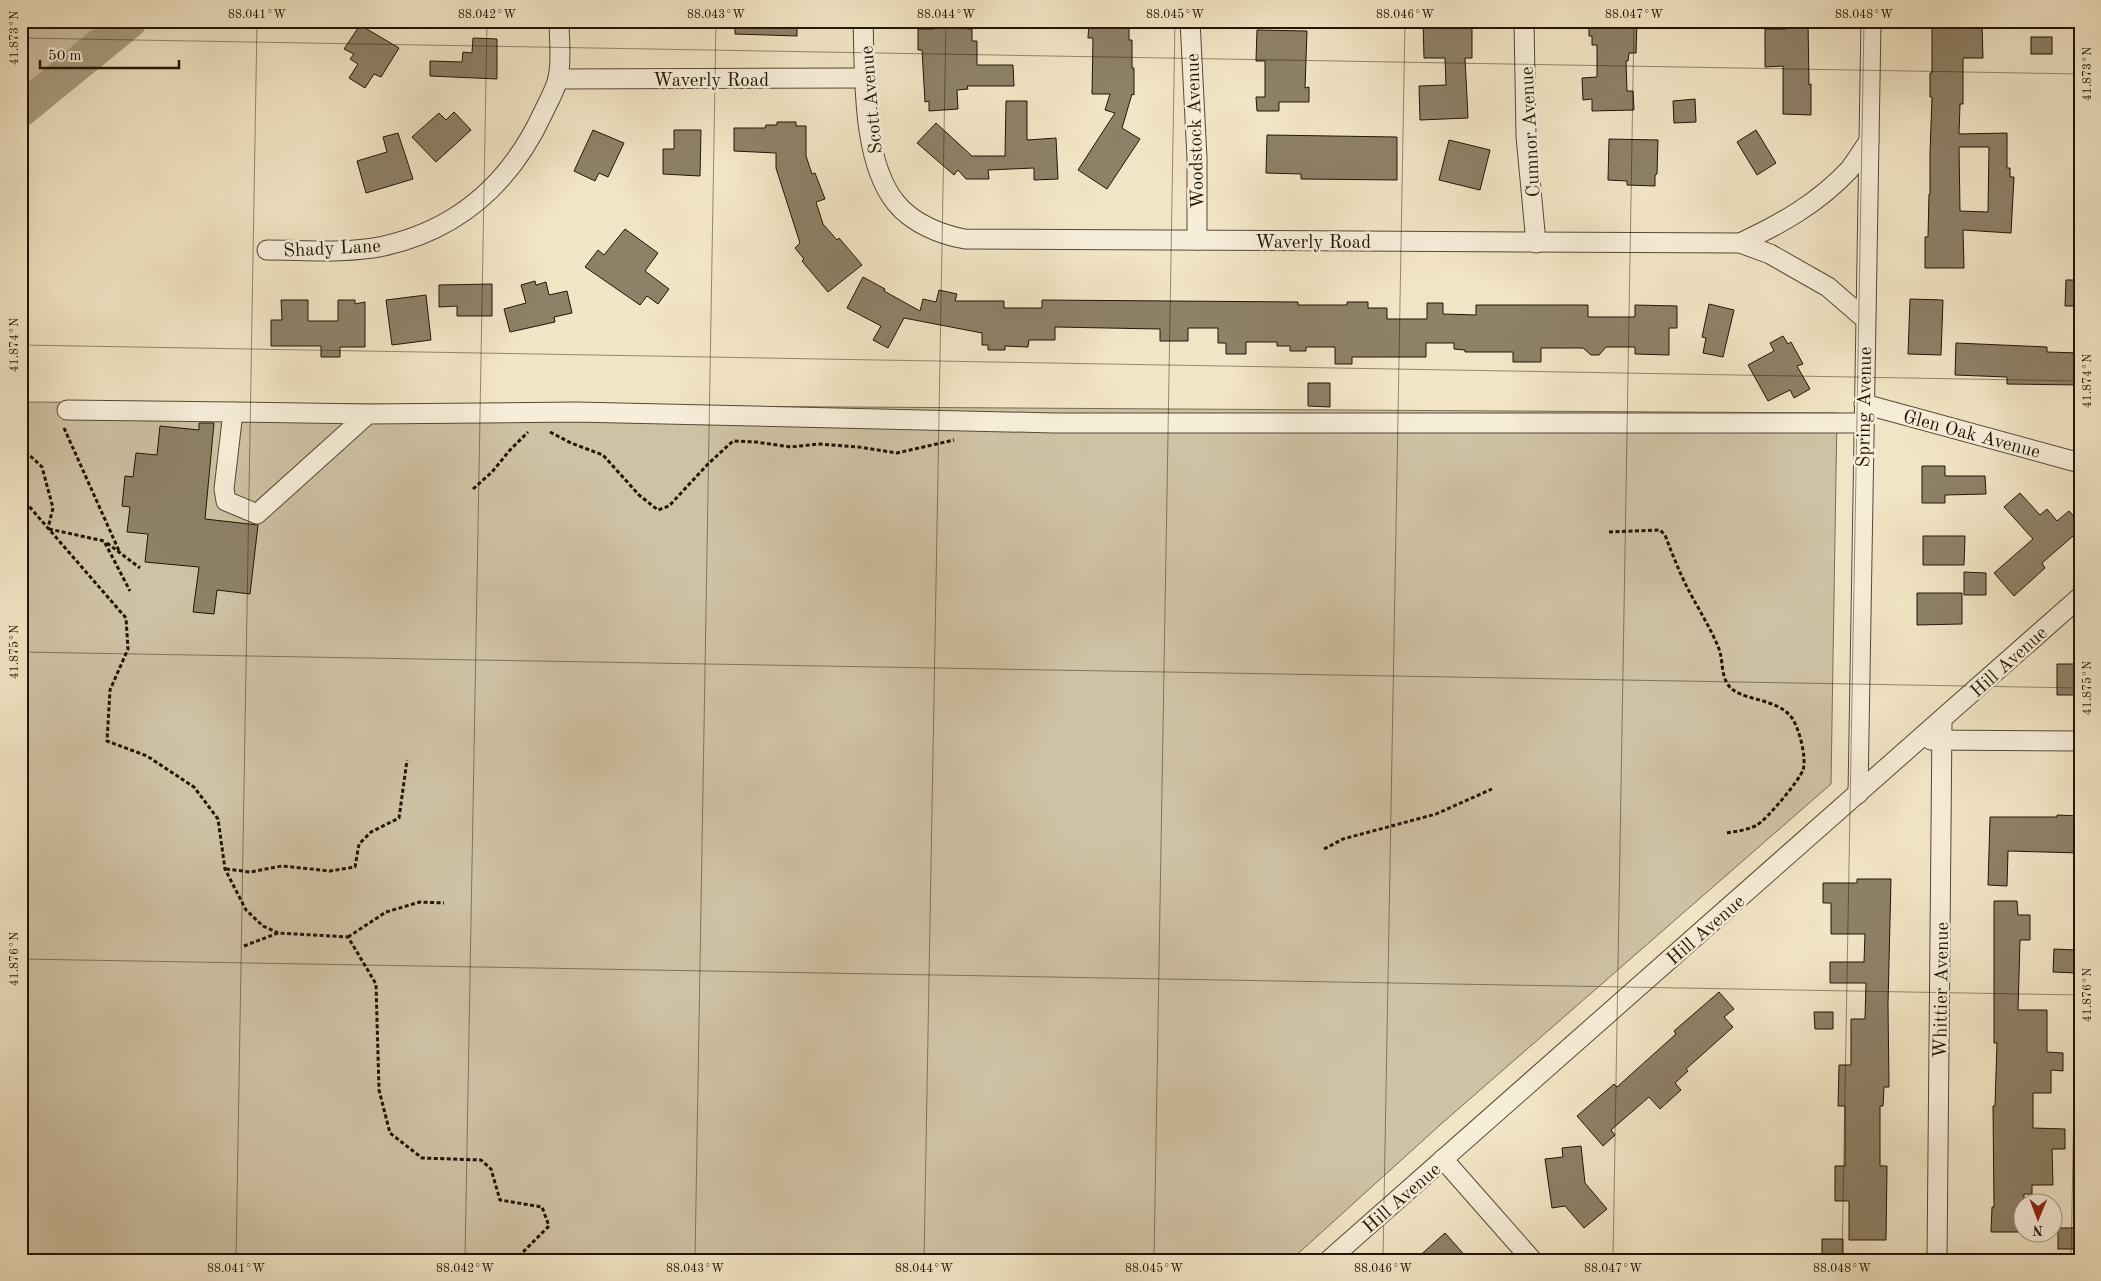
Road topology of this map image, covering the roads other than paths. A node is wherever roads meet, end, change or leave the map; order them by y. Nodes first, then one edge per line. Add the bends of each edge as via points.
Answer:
1 (560, 21) edge
2 (863, 21) edge
3 (1190, 21) edge
4 (1524, 21) edge
5 (1871, 21) edge
6 (865, 78) junction
7 (558, 79) junction
8 (1869, 142) junction
9 (896, 203) joint
10 (1197, 240) junction
11 (1536, 243) junction
12 (1740, 243) junction
13 (267, 250) dead end
14 (1865, 319) junction
15 (1864, 404) junction
16 (233, 412) junction
17 (369, 414) junction
18 (65, 418) road end
19 (1863, 423) junction
20 (2080, 463) edge
21 (2080, 597) edge
22 (1942, 720) junction
23 (1920, 740) junction
24 (1942, 740) junction
25 (2080, 741) edge
26 (1858, 794) junction
27 (1443, 1159) junction
28 (1329, 1260) edge
29 (1532, 1260) edge
30 (1937, 1260) edge

1 - 7 street
2 - 6 street, Scott Avenue
3 - 10 street, Woodstock Avenue via 1197,158
4 - 11 street, Cumnor Avenue via 1526,136
5 - 8 street, Spring Avenue
6 - 7 street, Waverly Road
6 - 9 street, Scott Avenue via 870,138 884,184
7 - 13 street, Shady Lane via 520,156 499,182 450,220 416,237 382,246 343,250
8 - 12 street, Waverly Road via 1850,169 1806,208 1778,226
8 - 14 street, Spring Avenue
9 - 10 street, Waverly Road via 930,228 947,236 965,239
10 - 11 street, Waverly Road
11 - 12 street, Waverly Road
12 - 14 street, Waverly Road via 1770,254 1828,287
14 - 15 street, Spring Avenue
15 - 19 street, Spring Avenue
15 - 20 street, Glen Oak Avenue
16 - 17 street
16 - 17 street via 224,488 226,501 257,514
16 - 18 street
17 - 19 street via 585,412 1075,423
19 - 26 street, Spring Avenue
21 - 22 street, Hill Avenue
22 - 23 street, Hill Avenue
22 - 24 street, Whittier Avenue
23 - 24 street
23 - 26 street, Hill Avenue
24 - 25 street
24 - 30 street, Whittier Avenue
26 - 27 street, Hill Avenue
27 - 28 street, Hill Avenue
27 - 29 street

